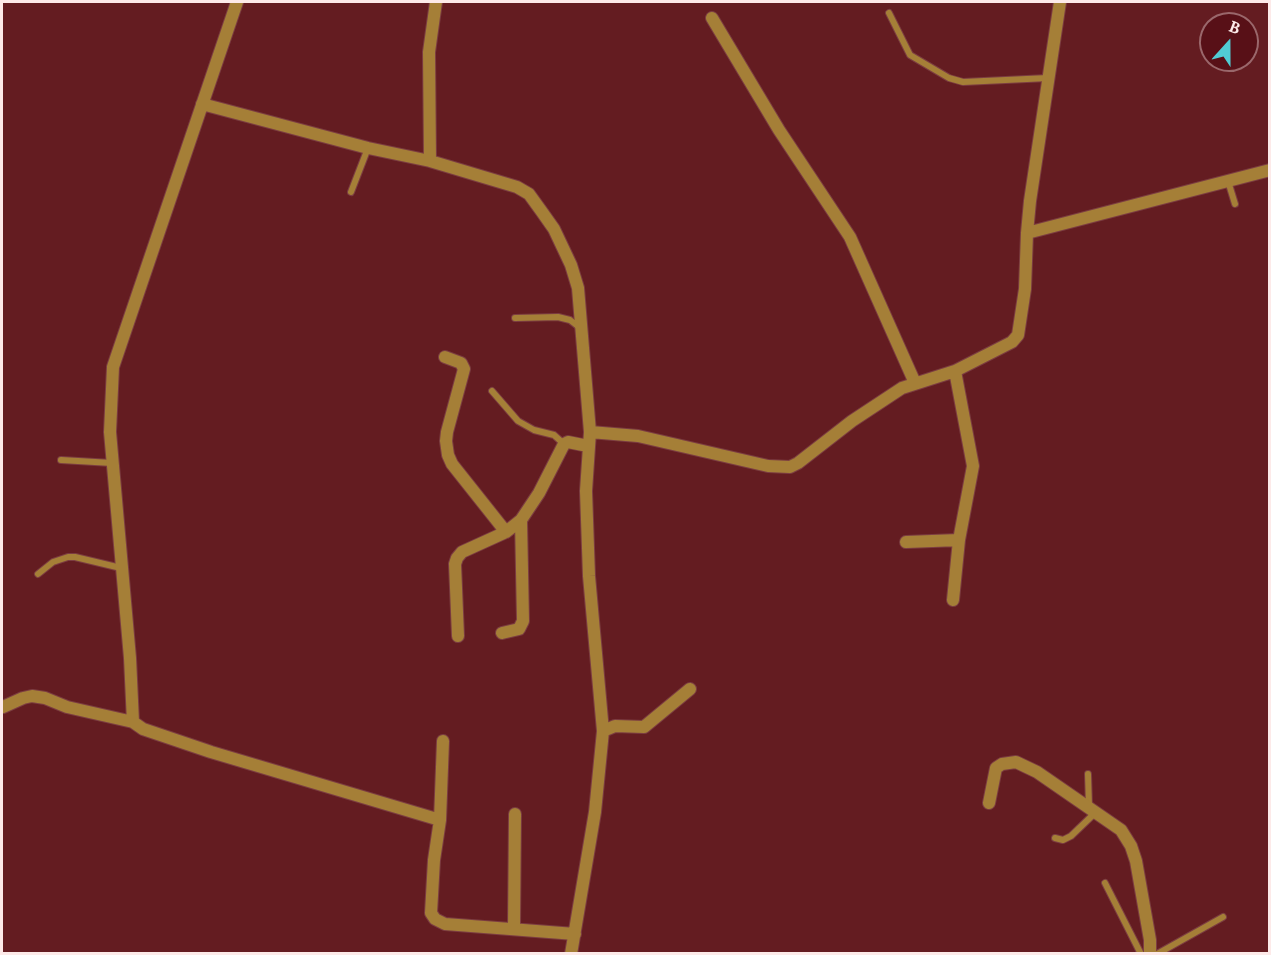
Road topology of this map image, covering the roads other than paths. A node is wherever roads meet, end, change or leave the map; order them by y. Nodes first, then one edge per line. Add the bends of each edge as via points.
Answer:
1 (237, 2) edge
2 (436, 2) edge
3 (1060, 2) edge
4 (889, 13) dead end
5 (712, 18) dead end
6 (1048, 78) junction
7 (202, 104) junction
8 (369, 148) junction
9 (430, 161) junction
10 (1269, 170) edge
11 (1228, 180) junction
12 (351, 192) dead end
13 (1235, 204) dead end
14 (1027, 233) junction
15 (515, 318) dead end
16 (582, 330) junction
17 (445, 357) dead end
18 (955, 371) junction
19 (915, 383) junction
20 (492, 391) dead end
21 (590, 432) junction
22 (564, 444) junction
23 (588, 446) junction
24 (61, 460) dead end
25 (112, 463) junction
26 (521, 520) junction
27 (506, 532) junction
28 (959, 540) junction
29 (906, 542) dead end
30 (122, 568) junction
31 (38, 574) dead end
32 (953, 600) dead end
33 (502, 633) dead end
34 (458, 636) dead end
35 (690, 689) dead end
36 (3, 707) edge
37 (133, 722) junction
38 (603, 731) junction
39 (443, 741) dead end
40 (1089, 774) dead end
41 (989, 803) dead end
42 (1093, 809) junction
43 (515, 814) dead end
44 (440, 820) junction
45 (1055, 838) dead end
46 (1105, 883) dead end
47 (1223, 917) dead end
48 (514, 928) junction
49 (575, 934) junction
50 (571, 954) edge
51 (1141, 954) edge
52 (1150, 954) edge
53 (1157, 954) edge

1 - 7 street
2 - 9 street via 429,52
3 - 6 street
4 - 6 lane via 910,55 950,78 963,82
5 - 19 street via 785,140 850,237
6 - 14 street
7 - 8 street
7 - 25 street via 113,367
8 - 9 street
8 - 12 lane
9 - 16 street via 529,194 554,229 571,265 578,288
10 - 11 street
11 - 13 lane
11 - 14 street
14 - 18 street via 1018,335 1004,347
15 - 16 lane via 558,317 570,320
16 - 21 street
17 - 27 street via 459,362 464,369 447,432 448,455
18 - 19 street
18 - 28 street via 973,466
19 - 21 street via 871,408 790,467 768,466 638,436
20 - 22 lane via 518,421 554,435
21 - 23 street
22 - 23 street
22 - 26 street
23 - 38 street via 589,576
24 - 25 lane
25 - 30 street
26 - 27 street
26 - 33 street via 523,621 519,629
27 - 34 street via 457,558
28 - 29 street
28 - 32 street
30 - 31 lane via 68,557 53,562
30 - 37 street
35 - 38 street via 644,727 615,726
36 - 37 street via 32,696
37 - 44 street via 211,752
38 - 49 street via 595,812
39 - 44 street
40 - 42 lane
41 - 42 street via 996,768 1016,762
42 - 45 lane via 1071,836
42 - 52 street via 1121,830 1131,846
43 - 48 street
44 - 48 street via 431,913 435,919 445,924
46 - 51 lane
47 - 53 lane
48 - 49 street
49 - 50 street

